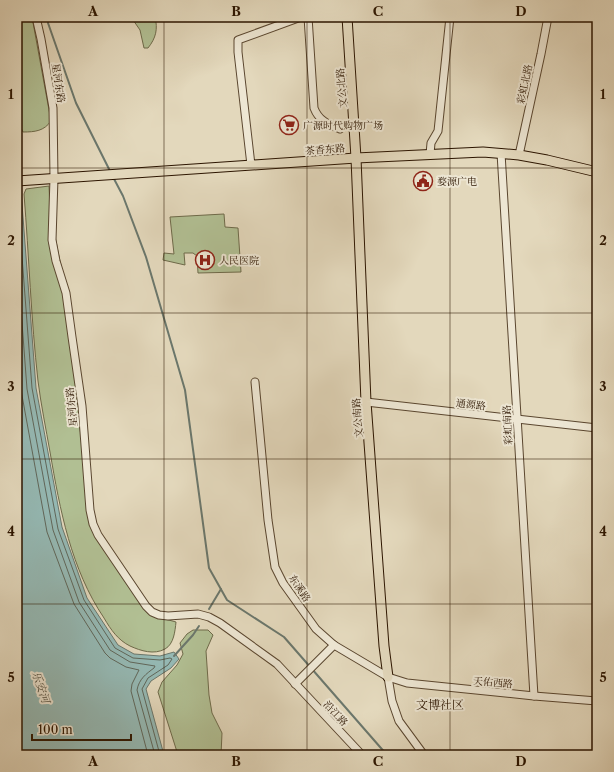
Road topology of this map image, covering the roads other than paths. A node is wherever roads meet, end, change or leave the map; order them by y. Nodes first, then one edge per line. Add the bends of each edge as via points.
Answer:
1 (36, 17) edge
2 (301, 17) edge
3 (308, 17) edge
4 (347, 17) edge
5 (450, 17) edge
6 (548, 17) edge
7 (340, 129) dead end
8 (501, 153) junction
9 (430, 154) junction
10 (519, 155) junction
11 (356, 158) junction
12 (251, 165) junction
13 (597, 172) edge
14 (54, 178) junction
15 (17, 181) edge
16 (597, 204) edge
17 (597, 218) edge
18 (255, 382) dead end
19 (366, 402) junction
20 (516, 419) junction
21 (597, 428) edge
22 (334, 645) junction
23 (388, 677) junction
24 (295, 684) junction
25 (534, 696) junction
26 (597, 701) edge
27 (362, 755) edge
28 (424, 755) edge

1 - 14 street, 星河东路 via 53,108
2 - 12 street via 238,40
3 - 7 street via 314,108 322,121
4 - 11 main road, 文公北路
5 - 9 street via 438,131 431,143
6 - 10 street, 彩虹北路
8 - 9 main road, 茶香东路
8 - 10 main road, 茶香东路
8 - 20 street, 彩虹南路
9 - 11 main road, 茶香东路
10 - 13 main road, 茶香东路
11 - 12 main road, 茶香东路
11 - 19 main road, 文公南路
12 - 14 main road, 茶香东路
14 - 15 main road, 茶香东路
14 - 24 street, 星河东路 via 52,240 66,293 72,330 82,406 90,510 98,535 152,612 164,616 198,614 209,617 277,664
16 - 17 street
18 - 22 street, 东溪路 via 275,567 283,583 316,629
19 - 20 street, 通源路
19 - 23 main road, 文公南路
20 - 21 street, 通源路
20 - 25 street, 彩虹南路
22 - 23 street, 东溪路
22 - 24 street
23 - 25 street, 天佑西路 via 427,686
23 - 28 street via 399,721
24 - 27 street, 沿江路
25 - 26 street, 天佑西路

